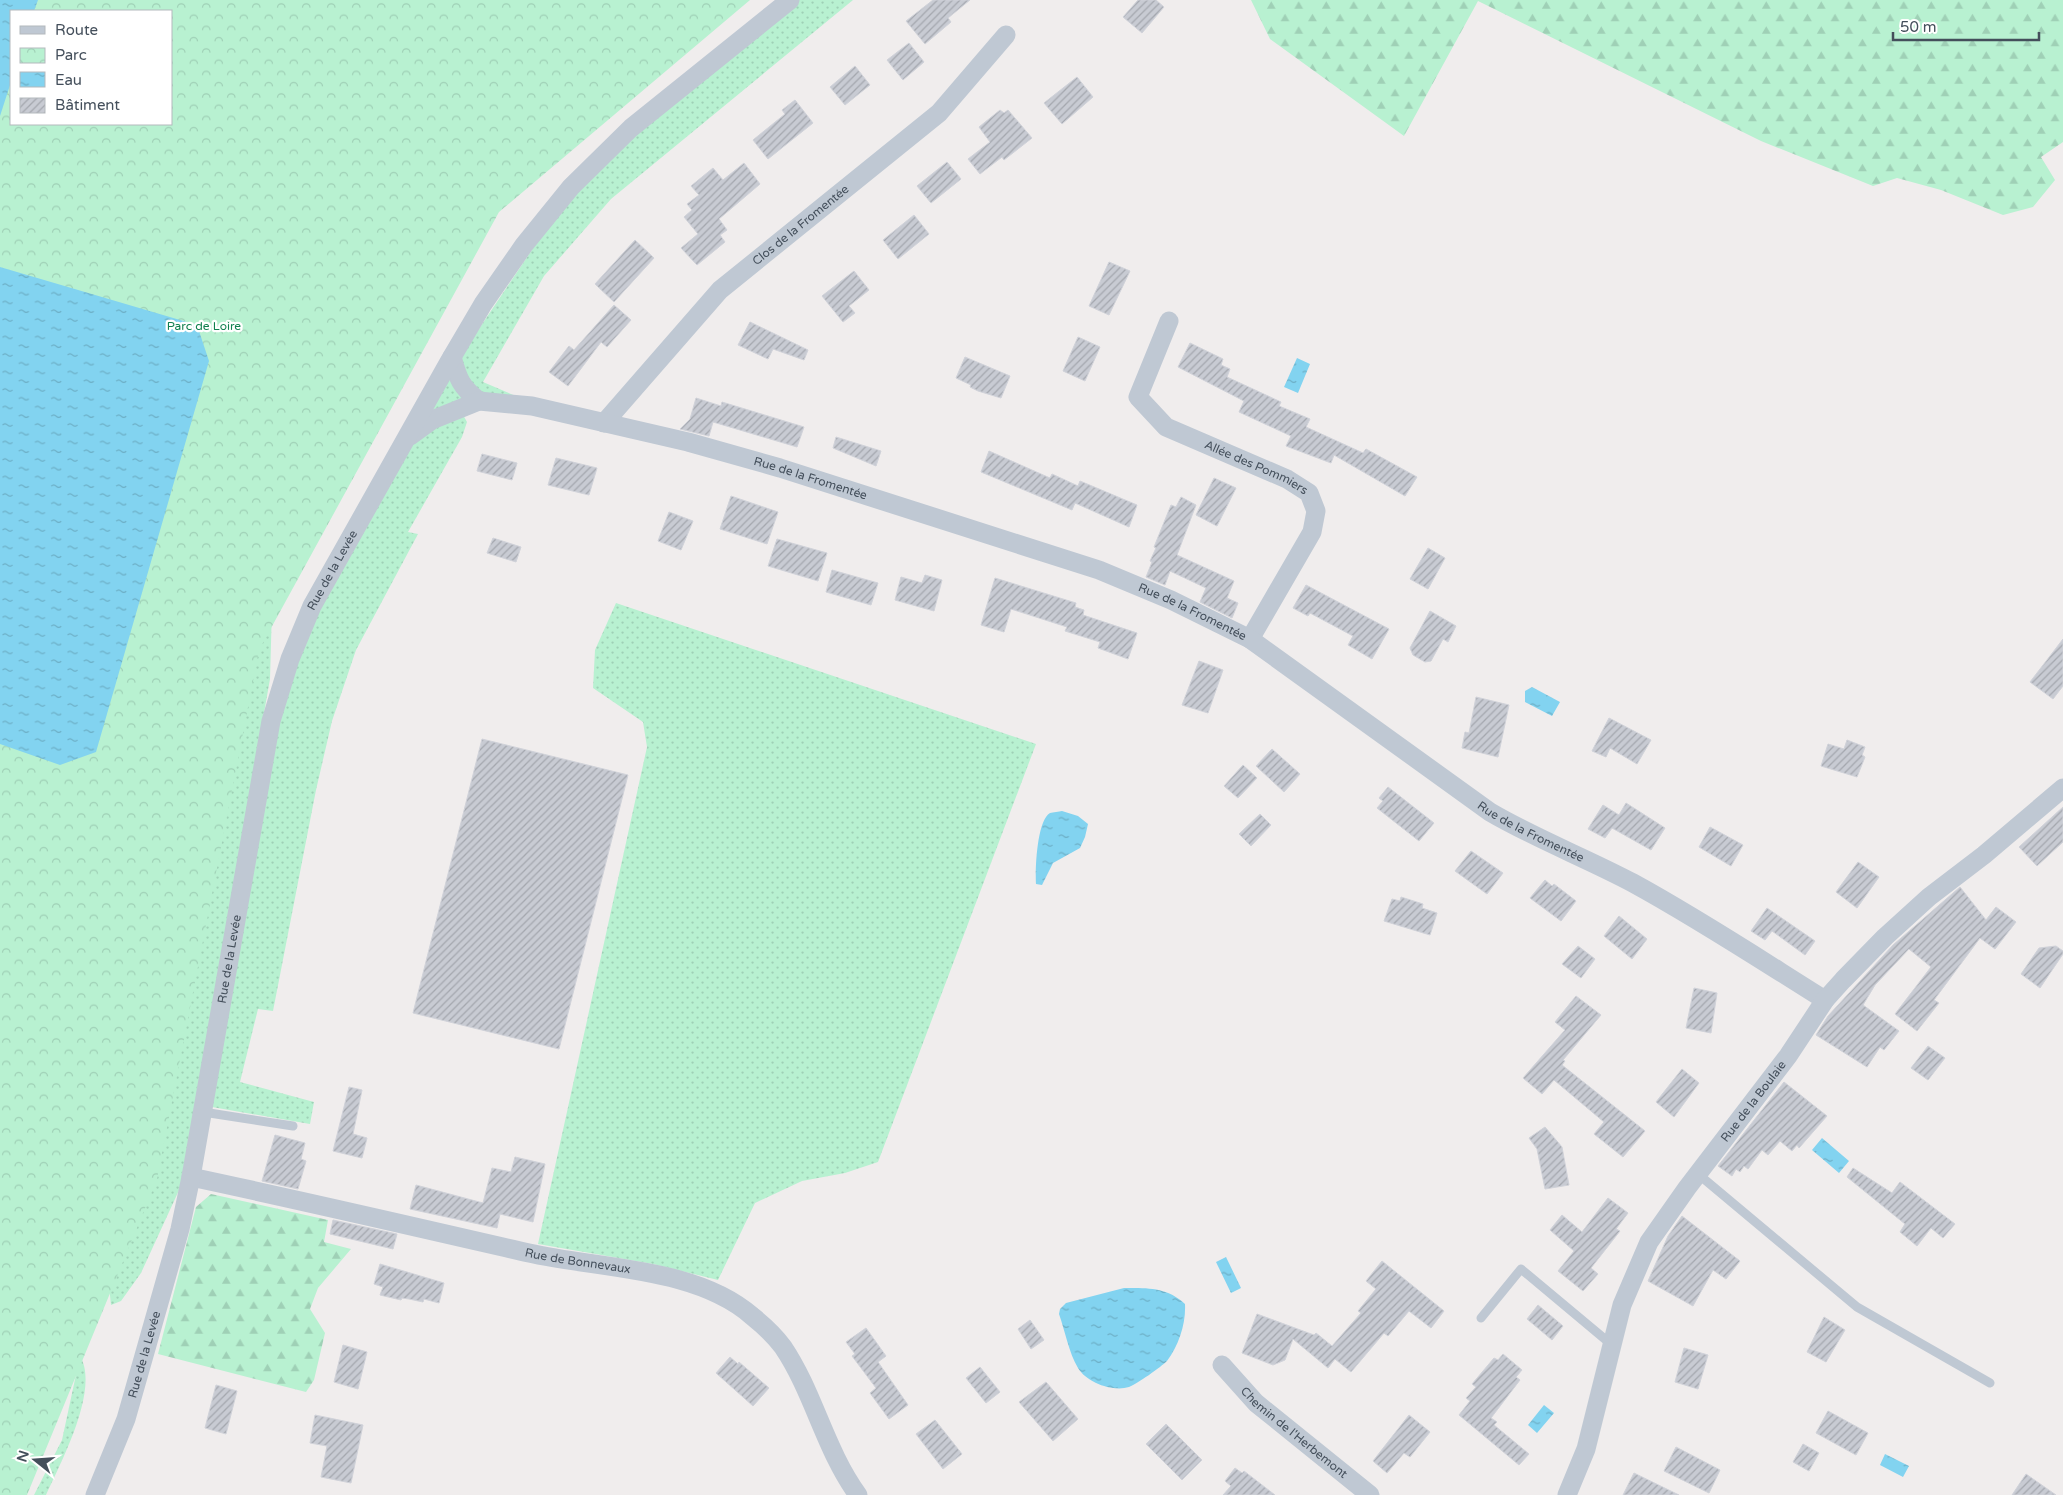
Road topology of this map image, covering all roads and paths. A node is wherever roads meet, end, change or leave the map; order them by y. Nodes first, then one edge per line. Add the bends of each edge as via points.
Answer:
1 (790, 0) edge
2 (1006, 35) dead end
3 (1169, 320) dead end
4 (452, 357) junction
5 (479, 401) junction
6 (604, 423) junction
7 (404, 440) junction
8 (1250, 639) junction
9 (2063, 788) edge
10 (1825, 1000) junction
11 (203, 1112) junction
12 (293, 1126) dead end
13 (1698, 1174) junction
14 (191, 1177) junction
15 (1481, 1318) dead end
16 (1612, 1345) junction
17 (1222, 1366) dead end
18 (1990, 1383) dead end
19 (95, 1495) edge
20 (858, 1495) edge
21 (1370, 1495) edge
22 (1567, 1495) edge

1 - 4 street, Rue de la Levée via 631,128 571,186 524,245 483,304
2 - 6 street, Clos de la Fromentée via 939,113 720,290
3 - 8 street, Allée des Pommiers via 1138,397 1166,427 1287,479 1309,493 1316,510 1312,532
4 - 5 street via 465,391
4 - 7 street, Rue de la Levée
5 - 6 street, Rue de la Fromentée via 532,406
5 - 7 street, Rue de la Fromentée via 432,420
6 - 8 street, Rue de la Fromentée via 780,468 1099,570 1171,600
7 - 11 street, Rue de la Levée via 312,606 290,659 271,721
8 - 10 street, Rue de la Fromentée via 1490,812 1525,833 1632,882
9 - 10 street, Rue de la Boulaie via 1921,904 1884,937
10 - 13 street, Rue de la Boulaie via 1788,1056
11 - 12 lane
11 - 14 street, Rue de la Levée
13 - 16 street, Rue de la Boulaie via 1650,1242 1622,1305
13 - 18 lane via 1857,1307
14 - 19 street, Rue de la Levée via 180,1229 126,1418
14 - 20 street, Rue de Bonnevaux via 532,1254 664,1277 714,1291 751,1315 782,1345 804,1382 843,1475
15 - 16 lane via 1521,1269
16 - 22 street, Rue de la Boulaie via 1586,1448
17 - 21 street, Chemin de l'Herbemont via 1256,1403

